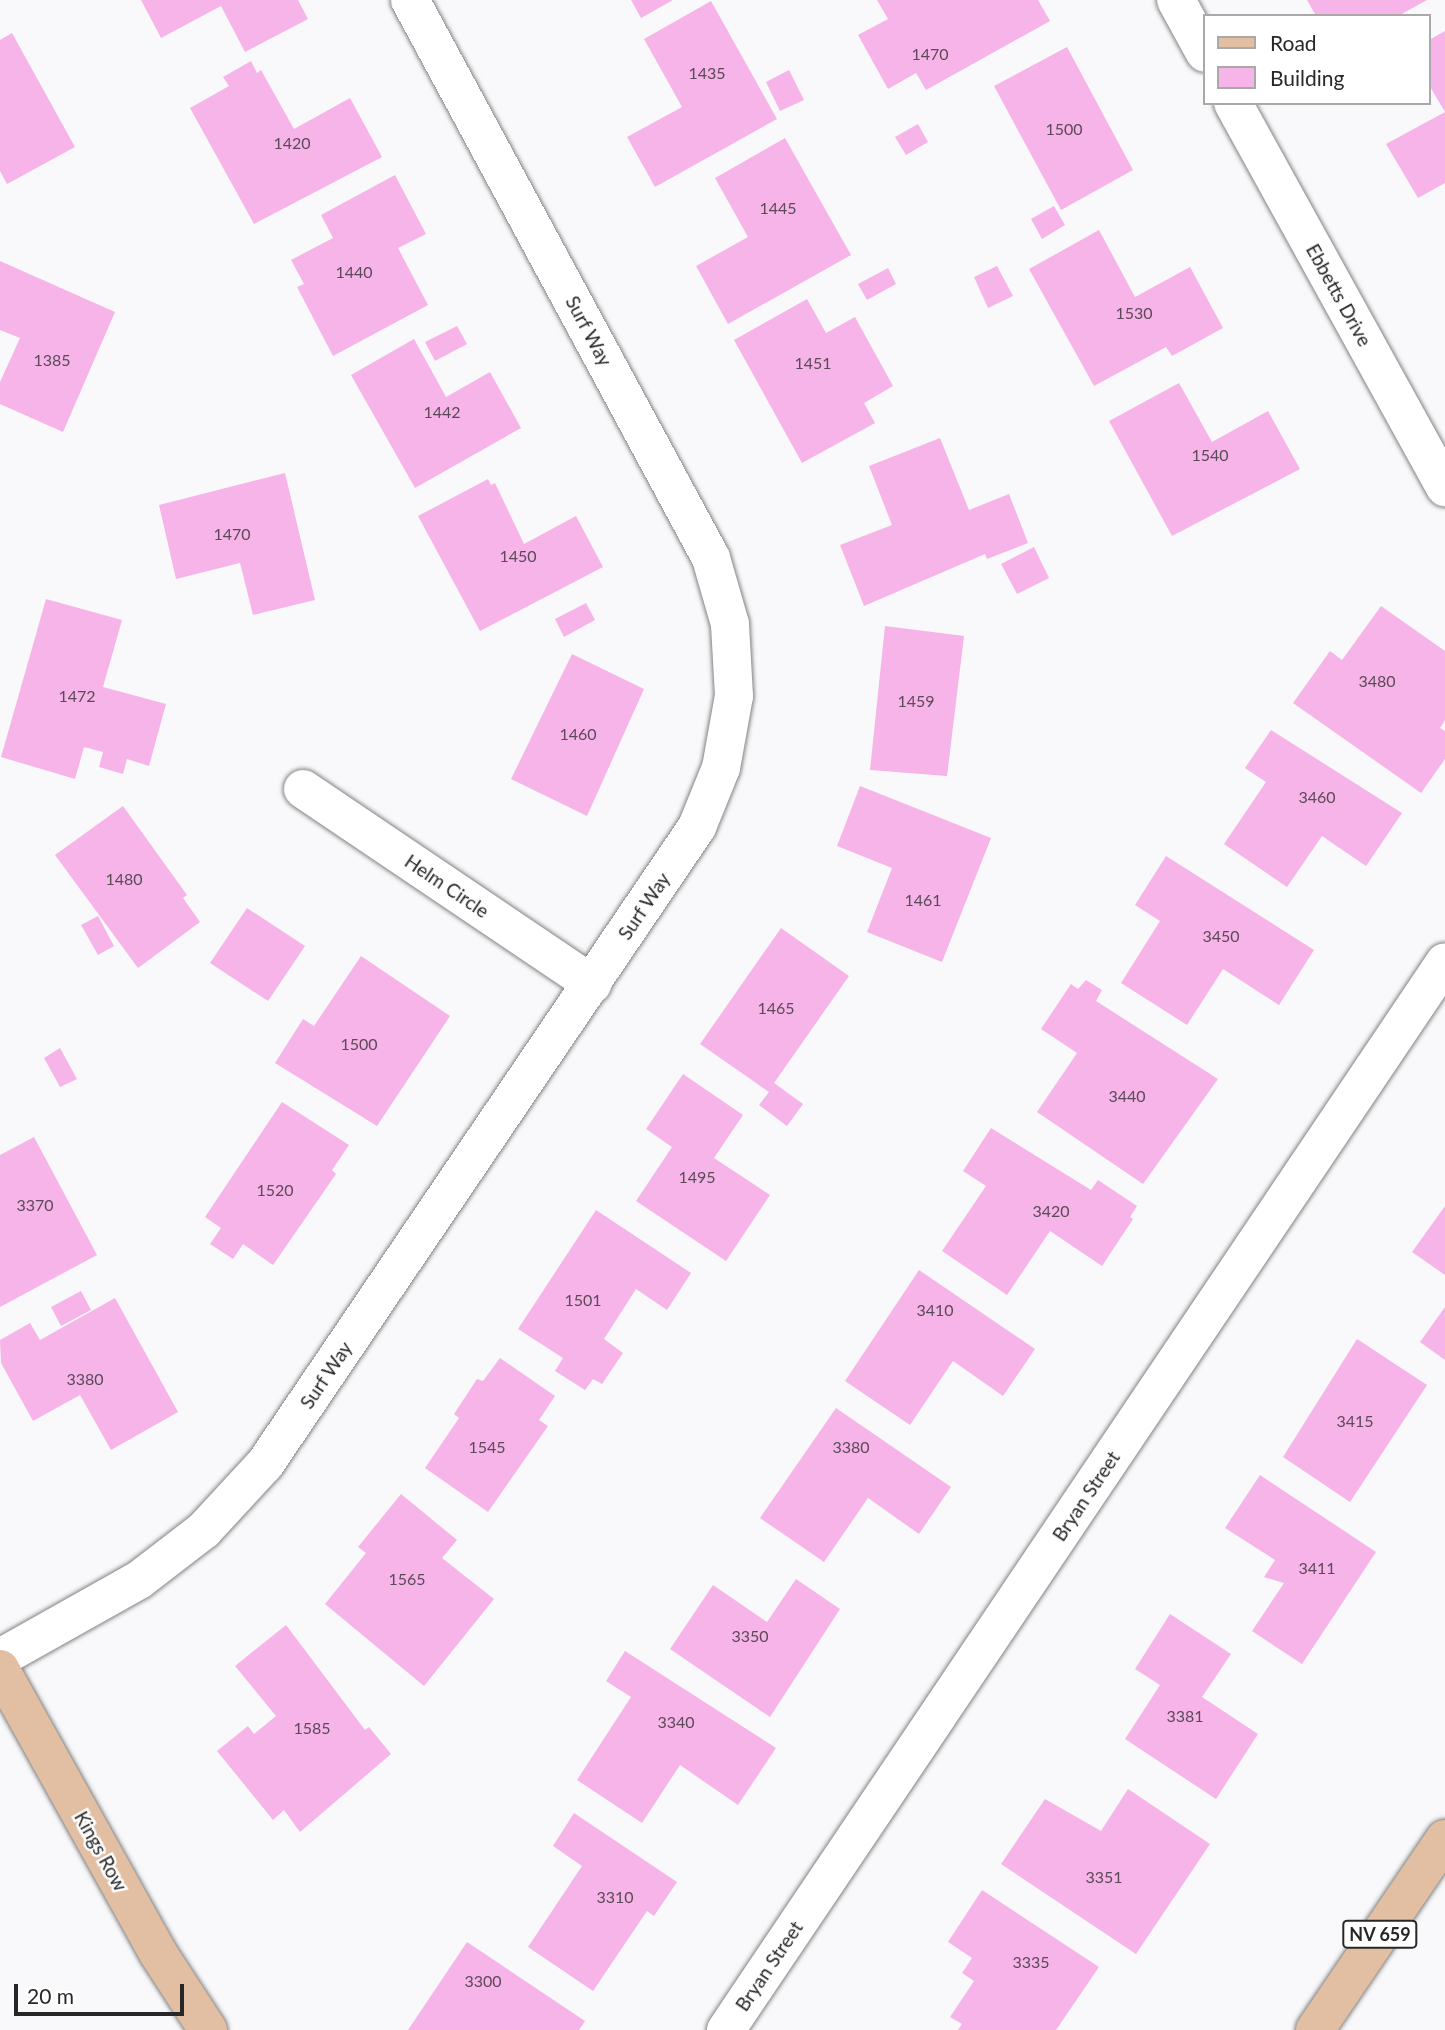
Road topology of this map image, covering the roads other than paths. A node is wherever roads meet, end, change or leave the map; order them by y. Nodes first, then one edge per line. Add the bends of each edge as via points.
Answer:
1 (410, 0) edge
2 (1176, 0) edge
3 (1204, 51) edge
4 (1234, 105) edge
5 (1445, 486) edge
6 (303, 789) dead end
7 (1445, 962) edge
8 (592, 984) junction
9 (0, 1658) edge
10 (0, 1669) edge
11 (1445, 1839) edge
12 (208, 2030) edge
13 (726, 2030) edge
14 (1315, 2030) edge

1 - 8 street, Surf Way via 711,558 730,624 734,696 721,768 697,827
2 - 3 street
4 - 5 street, Ebbetts Drive
6 - 8 street, Helm Circle
7 - 13 street, Bryan Street
8 - 9 street, Surf Way via 265,1464 204,1530 139,1580
10 - 12 main road, Kings Row via 158,1953
11 - 14 main road, NV 659

